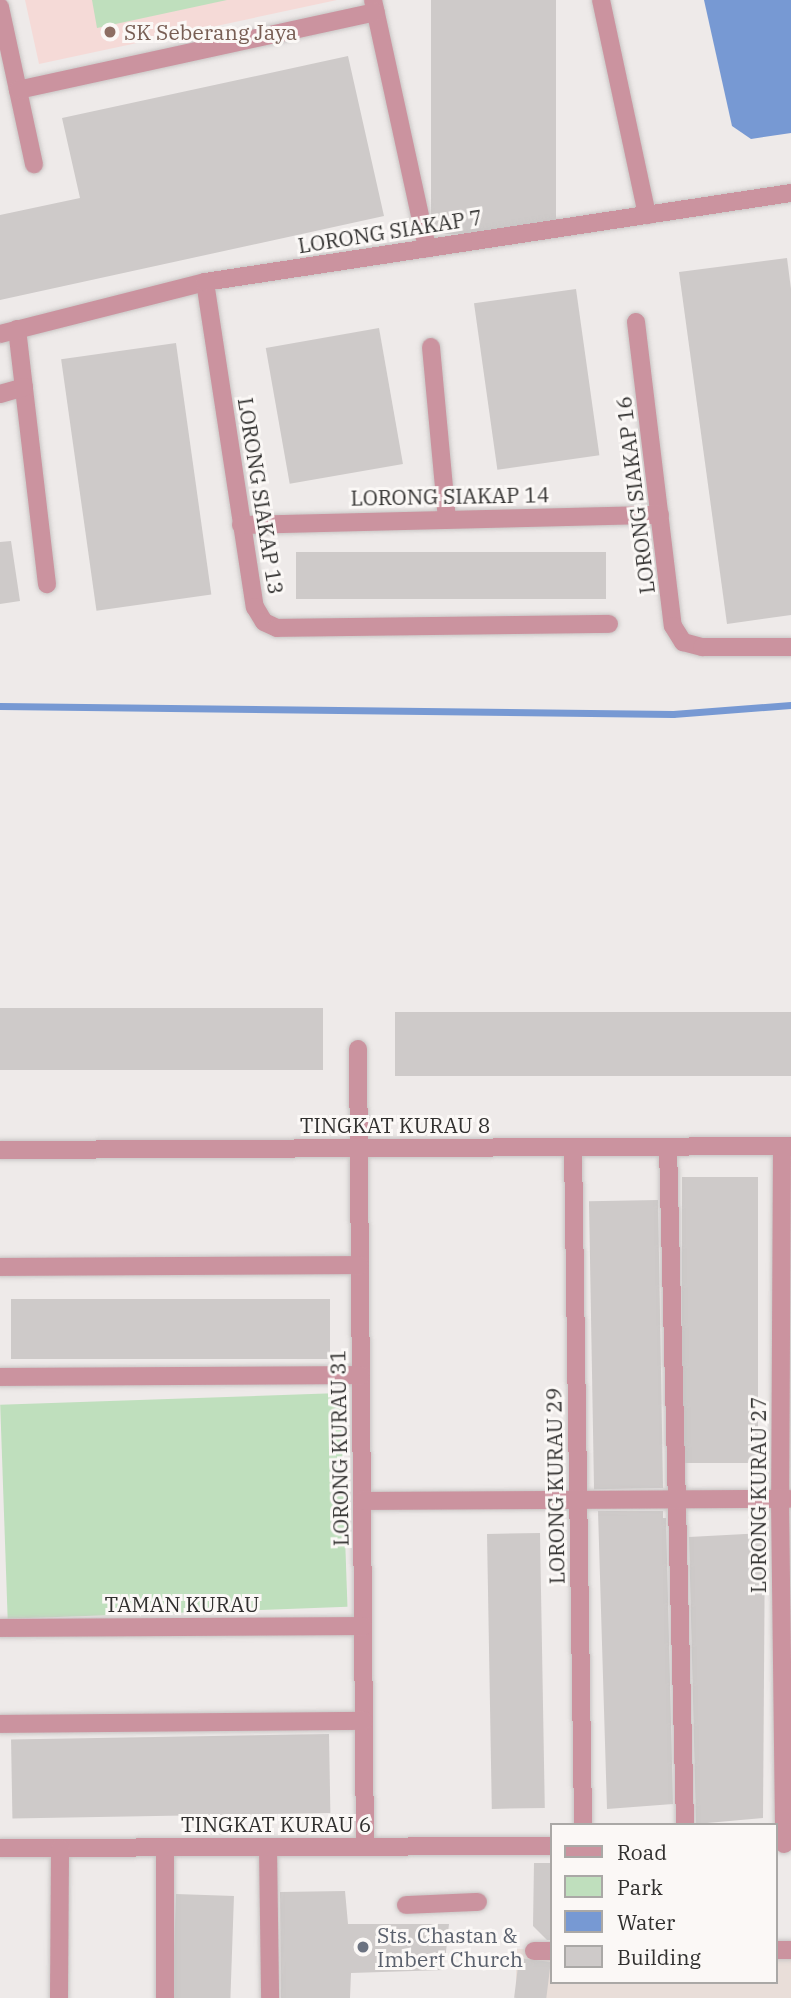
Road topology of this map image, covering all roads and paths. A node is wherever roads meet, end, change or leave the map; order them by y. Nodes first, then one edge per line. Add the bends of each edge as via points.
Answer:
1 (601, 0) edge
2 (374, 6) edge
3 (0, 7) edge
4 (18, 90) junction
5 (34, 164) dead end
6 (791, 192) edge
7 (647, 215) junction
8 (427, 248) junction
9 (205, 282) junction
10 (636, 321) dead end
11 (8, 332) edge
12 (431, 346) dead end
13 (24, 387) junction
14 (0, 394) edge
15 (660, 515) junction
16 (447, 518) junction
17 (241, 524) junction
18 (47, 584) dead end
19 (609, 624) dead end
20 (791, 647) edge
21 (358, 1049) dead end
22 (786, 1146) edge
23 (573, 1147) junction
24 (668, 1147) junction
25 (359, 1148) junction
26 (0, 1150) edge
27 (360, 1265) junction
28 (0, 1267) edge
29 (361, 1375) junction
30 (0, 1377) edge
31 (785, 1499) edge
32 (578, 1500) junction
33 (678, 1500) junction
34 (362, 1501) junction
35 (363, 1626) junction
36 (0, 1628) edge
37 (364, 1721) junction
38 (0, 1724) edge
39 (583, 1823) edge
40 (685, 1823) edge
41 (783, 1844) edge
42 (365, 1846) junction
43 (550, 1846) edge
44 (165, 1847) junction
45 (268, 1847) junction
46 (0, 1848) edge
47 (60, 1848) junction
48 (478, 1902) dead end
49 (406, 1905) dead end
50 (59, 1998) edge
51 (165, 1998) edge
52 (270, 1998) edge

1 - 7 street
2 - 4 street
2 - 8 street
3 - 4 street
4 - 5 street
6 - 7 street, LORONG SIAKAP 7
7 - 8 street, LORONG SIAKAP 7
8 - 9 street, LORONG SIAKAP 7
9 - 11 street, LORONG SIAKAP 7
9 - 17 street, LORONG SIAKAP 13
10 - 15 street, LORONG SIAKAP 16
11 - 13 street
12 - 16 street
13 - 14 street
13 - 18 street
15 - 16 street, LORONG SIAKAP 14
15 - 20 street, LORONG SIAKAP 16 via 673,626 683,642 702,647
16 - 17 street, LORONG SIAKAP 14
17 - 19 street, LORONG SIAKAP 13 via 255,607 264,622 277,628
21 - 25 street, LORONG KURAU 31
22 - 24 street, TINGKAT KURAU 8
22 - 31 street, LORONG KURAU 27
23 - 24 street, TINGKAT KURAU 8
23 - 25 street, TINGKAT KURAU 8
23 - 32 street, LORONG KURAU 29
24 - 33 street
25 - 26 street, TINGKAT KURAU 8
25 - 27 street, LORONG KURAU 31
27 - 28 street
27 - 29 street, LORONG KURAU 31
29 - 30 street
29 - 34 street, LORONG KURAU 31
31 - 33 street
31 - 41 street, LORONG KURAU 27
32 - 33 street
32 - 34 street
32 - 39 street, LORONG KURAU 29
33 - 40 street
34 - 35 street, LORONG KURAU 31
35 - 36 street, TAMAN KURAU
35 - 37 street, LORONG KURAU 31
37 - 38 street
37 - 42 street, LORONG KURAU 31
42 - 43 street, TINGKAT KURAU 6
42 - 45 street, TINGKAT KURAU 6
44 - 45 street, TINGKAT KURAU 6
44 - 47 street, TINGKAT KURAU 6
44 - 51 street
45 - 52 street
46 - 47 street, TINGKAT KURAU 6
47 - 50 street
48 - 49 street

